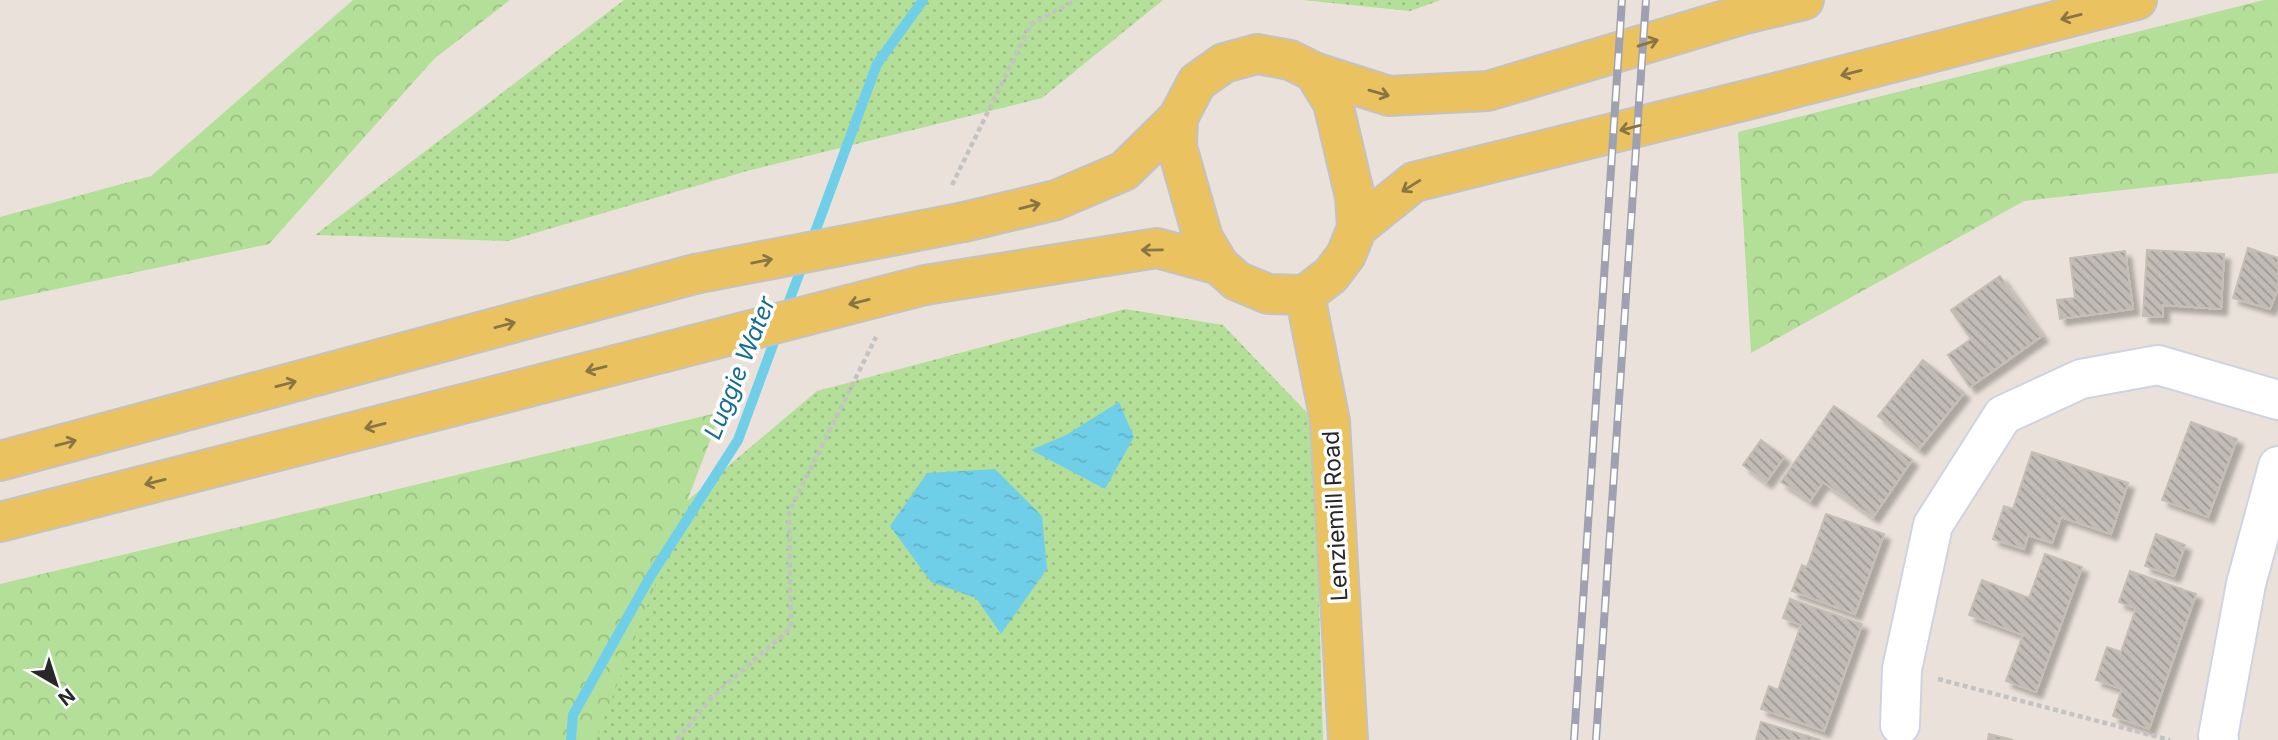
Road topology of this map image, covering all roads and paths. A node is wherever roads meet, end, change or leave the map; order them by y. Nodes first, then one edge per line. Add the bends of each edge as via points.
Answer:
1 (1076, 0) edge
2 (1804, 0) edge
3 (2137, 0) edge
4 (1314, 72) junction
5 (1178, 118) junction
6 (951, 187) dead end
7 (1357, 228) junction
8 (1219, 265) junction
9 (1305, 295) junction
10 (882, 325) dead end
11 (2278, 400) edge
12 (0, 461) edge
13 (2278, 466) edge
14 (0, 522) edge
15 (1902, 669) junction
16 (1900, 725) dead end
17 (677, 740) edge
18 (1348, 740) edge
19 (2170, 740) edge
20 (2219, 740) edge

1 - 6 path via 1031,24
4 -> 2 main road via 1389,96 1488,91
3 -> 7 main road via 1414,182
4 - 5 main road via 1290,60 1257,54 1224,64 1197,82
4 - 7 main road via 1333,103 1355,197
5 - 8 main road via 1177,147 1203,238
12 -> 5 main road, bridge via 695,274 1056,200 1125,171
7 - 9 main road via 1339,265
8 - 9 main road via 1237,281 1268,294
8 -> 14 main road, bridge via 1157,248 925,285
9 - 18 main road, Lenziemill Road via 1330,421
10 - 17 path via 789,512 791,628 712,697
11 - 15 street via 2158,365 2081,379 2003,415 1933,525
13 - 20 street via 2246,584
15 - 16 street
15 - 19 path

